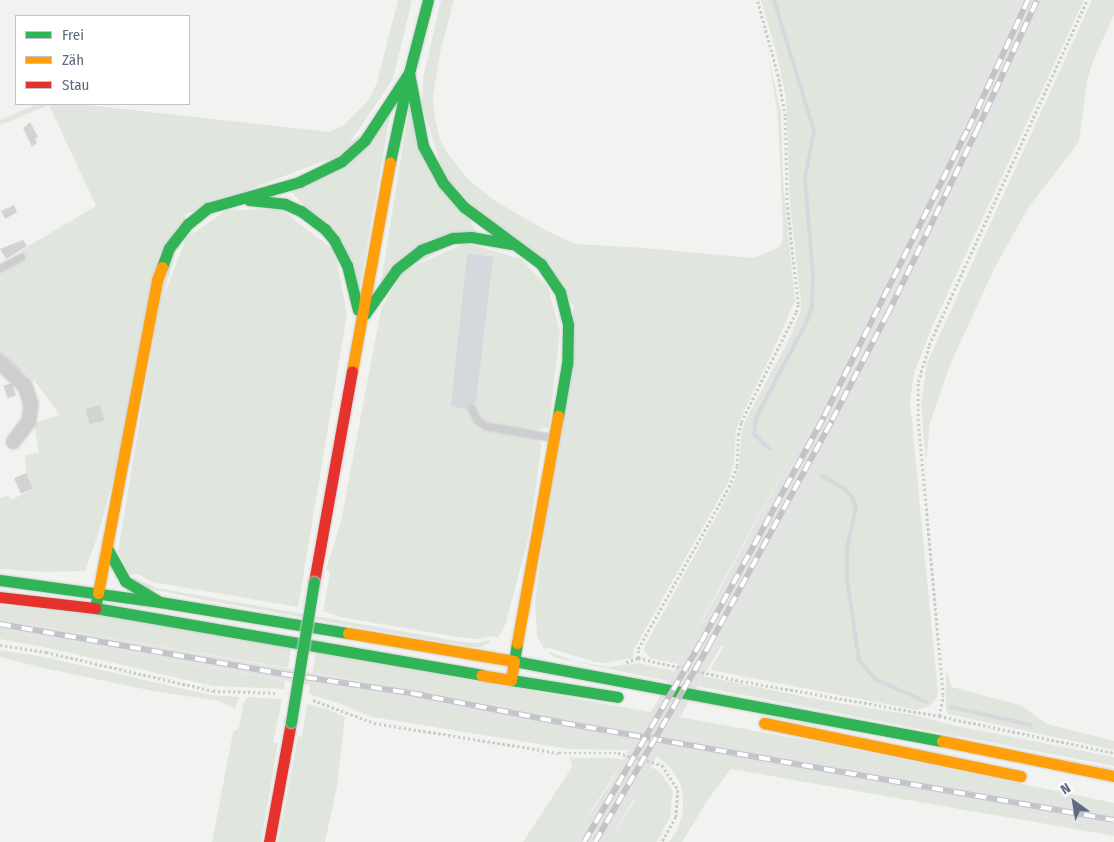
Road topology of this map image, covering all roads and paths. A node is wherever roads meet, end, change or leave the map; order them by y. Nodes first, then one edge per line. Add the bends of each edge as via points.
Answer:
1 (428, 0) edge
2 (756, 0) edge
3 (1087, 0) edge
4 (409, 73) junction
5 (234, 199) junction
6 (517, 246) junction
7 (21, 257) dead end
8 (0, 268) edge
9 (360, 320) junction
10 (0, 362) edge
11 (471, 408) dead end
12 (554, 438) junction
13 (13, 442) dead end
14 (107, 548) junction
15 (0, 580) edge
16 (98, 590) junction
17 (0, 597) edge
18 (160, 602) junction
19 (95, 608) junction
20 (524, 609) junction
21 (532, 637) dead end
22 (0, 645) edge
23 (542, 654) dead end
24 (514, 662) junction
25 (569, 671) junction
26 (511, 680) junction
27 (286, 695) dead end
28 (627, 699) dead end
29 (312, 700) dead end
30 (939, 716) junction
31 (750, 721) dead end
32 (1114, 753) edge
33 (1114, 776) edge
34 (1032, 778) dead end
35 (269, 842) edge
36 (662, 842) edge

1 - 4 main road
2 - 30 path via 778,76 785,116 787,205 798,304 741,422 737,466 729,487 637,654 638,658 671,667
3 - 30 path via 929,345 922,367 917,399 918,421 943,695
4 - 5 main road via 365,140 342,161 299,182
4 - 6 main road via 423,146 443,183 464,207
4 - 9 main road
5 - 9 main road via 285,204 301,211 325,229 347,265
5 - 14 main road via 208,208 188,224 162,263
6 - 9 main road via 471,237 452,238 421,250 397,270
6 - 12 main road via 541,264 552,278 565,307 568,358
7 - 8 lane
9 - 35 main road, bridge
10 - 13 street via 24,386 31,404 28,421
11 - 12 lane via 477,420 486,426
12 - 20 main road
14 - 16 main road
14 - 18 main road via 125,581
15 - 16 main road
16 - 18 main road
16 - 19 main road
17 - 19 main road
18 - 24 main road
19 - 26 main road
20 - 21 main road
20 - 24 main road
22 - 27 path via 46,652 213,691
23 - 25 main road
24 - 25 main road
24 - 26 main road
25 - 33 main road via 845,721
26 - 28 main road
29 - 36 path via 374,723 560,753 618,753 662,765 678,790 676,817
30 - 32 path
31 - 34 main road

